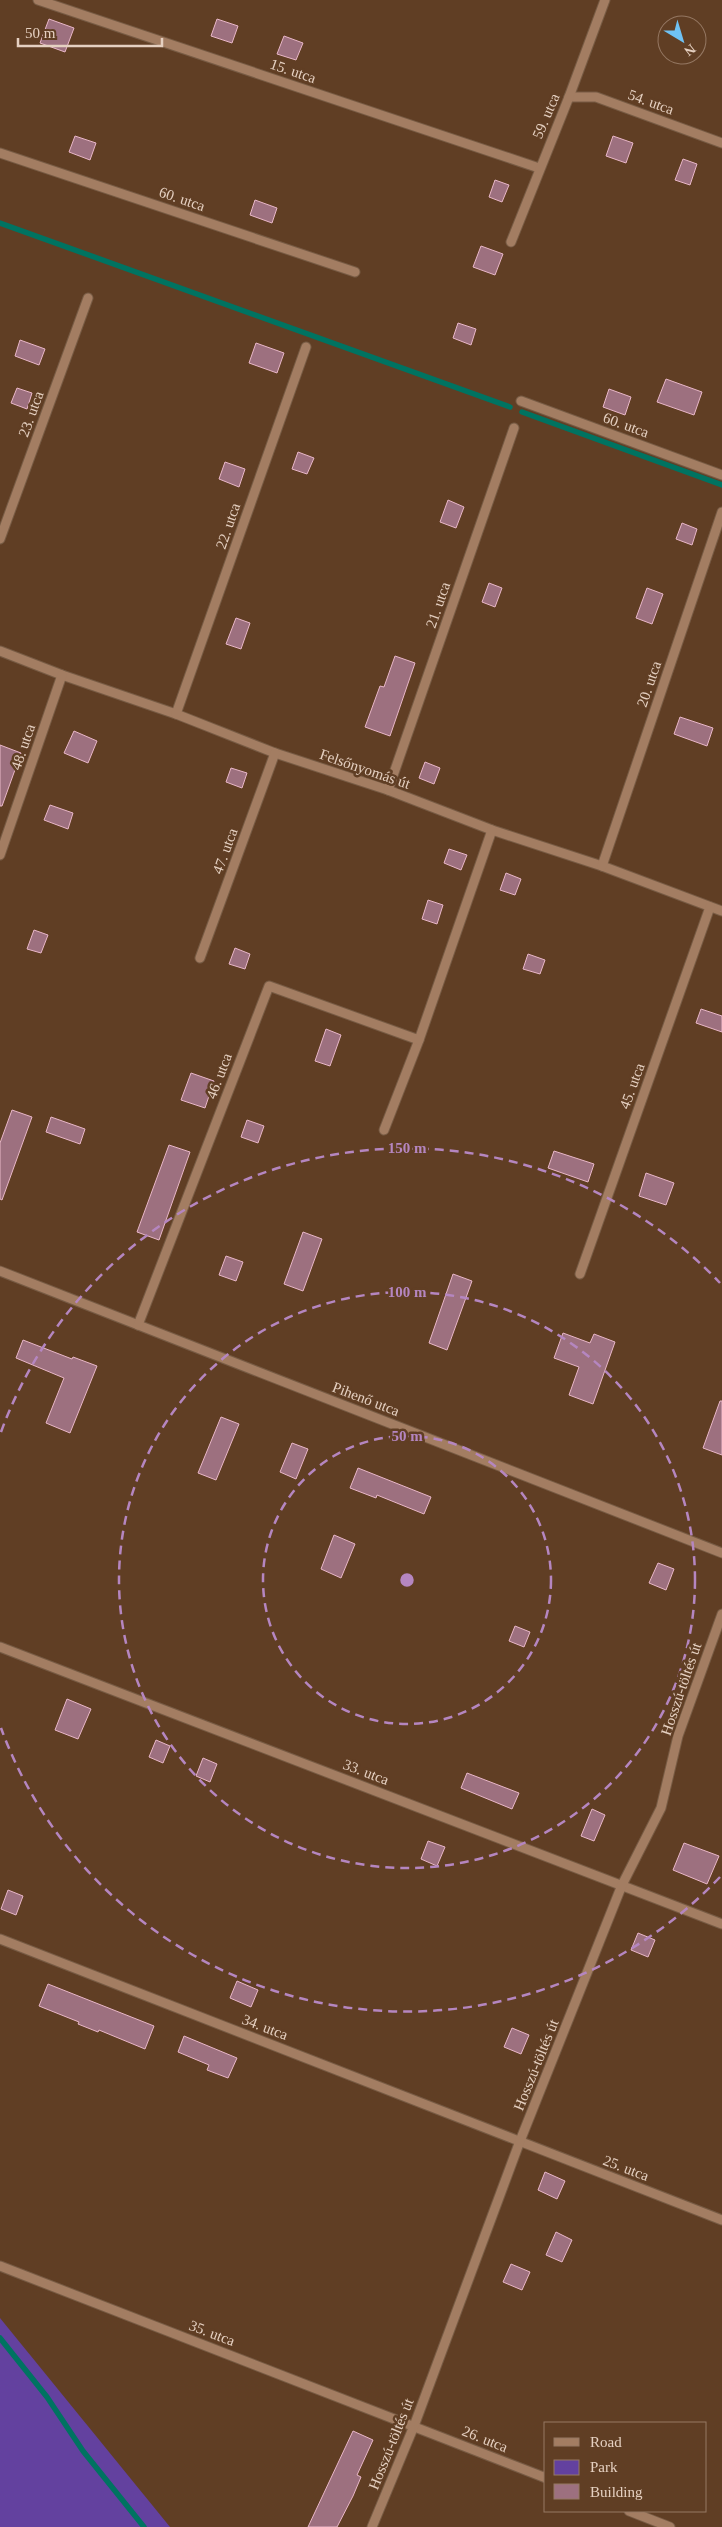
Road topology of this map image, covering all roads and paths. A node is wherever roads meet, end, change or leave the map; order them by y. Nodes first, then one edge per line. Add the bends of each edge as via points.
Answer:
1 (38, 0) edge
2 (605, 0) edge
3 (569, 97) junction
4 (722, 142) edge
5 (0, 153) edge
6 (539, 168) junction
7 (511, 242) dead end
8 (355, 272) dead end
9 (88, 298) dead end
10 (306, 347) dead end
11 (521, 401) dead end
12 (514, 428) dead end
13 (722, 475) edge
14 (722, 512) edge
15 (0, 539) edge
16 (0, 651) edge
17 (62, 675) junction
18 (176, 714) junction
19 (275, 753) junction
20 (388, 790) junction
21 (492, 830) junction
22 (0, 855) edge
23 (602, 866) junction
24 (710, 907) junction
25 (722, 911) edge
26 (200, 958) dead end
27 (418, 1040) junction
28 (384, 1130) dead end
29 (0, 1271) edge
30 (580, 1274) dead end
31 (138, 1325) junction
32 (722, 1553) edge
33 (722, 1614) edge
34 (0, 1647) edge
35 (622, 1885) junction
36 (722, 1924) edge
37 (0, 1939) edge
38 (520, 2141) junction
39 (722, 2220) edge
40 (0, 2266) edge
41 (414, 2426) junction
42 (544, 2477) edge
43 (632, 2512) edge
44 (372, 2527) edge
45 (670, 2527) edge

1 - 6 street, 15. utca
2 - 3 street, 59. utca
3 - 4 street, 54. utca via 596,97
3 - 6 street, 59. utca
5 - 8 street, 60. utca
6 - 7 street, 59. utca
9 - 15 street, 23. utca
10 - 18 street, 22. utca
11 - 13 street, 60. utca
12 - 20 street, 21. utca
14 - 23 street, 20. utca
16 - 17 street, Felsőnyomás út
17 - 18 street, Felsőnyomás út
17 - 22 street, 48. utca
18 - 19 street, Felsőnyomás út
19 - 20 street, Felsőnyomás út
19 - 26 street, 47. utca
20 - 21 street, Felsőnyomás út
21 - 23 street, Felsőnyomás út
21 - 27 street
23 - 24 street, Felsőnyomás út
24 - 25 street, Felsőnyomás út
24 - 30 street, 45. utca
27 - 28 street
27 - 31 street, 46. utca via 269,986
29 - 31 street, Pihenő utca
31 - 32 street, Pihenő utca
33 - 35 street, Hosszú-töltés út via 678,1736 661,1808
34 - 35 street, 33. utca
35 - 36 street, 33. utca
35 - 38 street, Hosszú-töltés út
37 - 38 street, 34. utca
38 - 39 street, 25. utca
38 - 41 street, Hosszú-töltés út
40 - 41 street, 35. utca
41 - 42 street, 26. utca
41 - 44 street, Hosszú-töltés út
43 - 45 street

